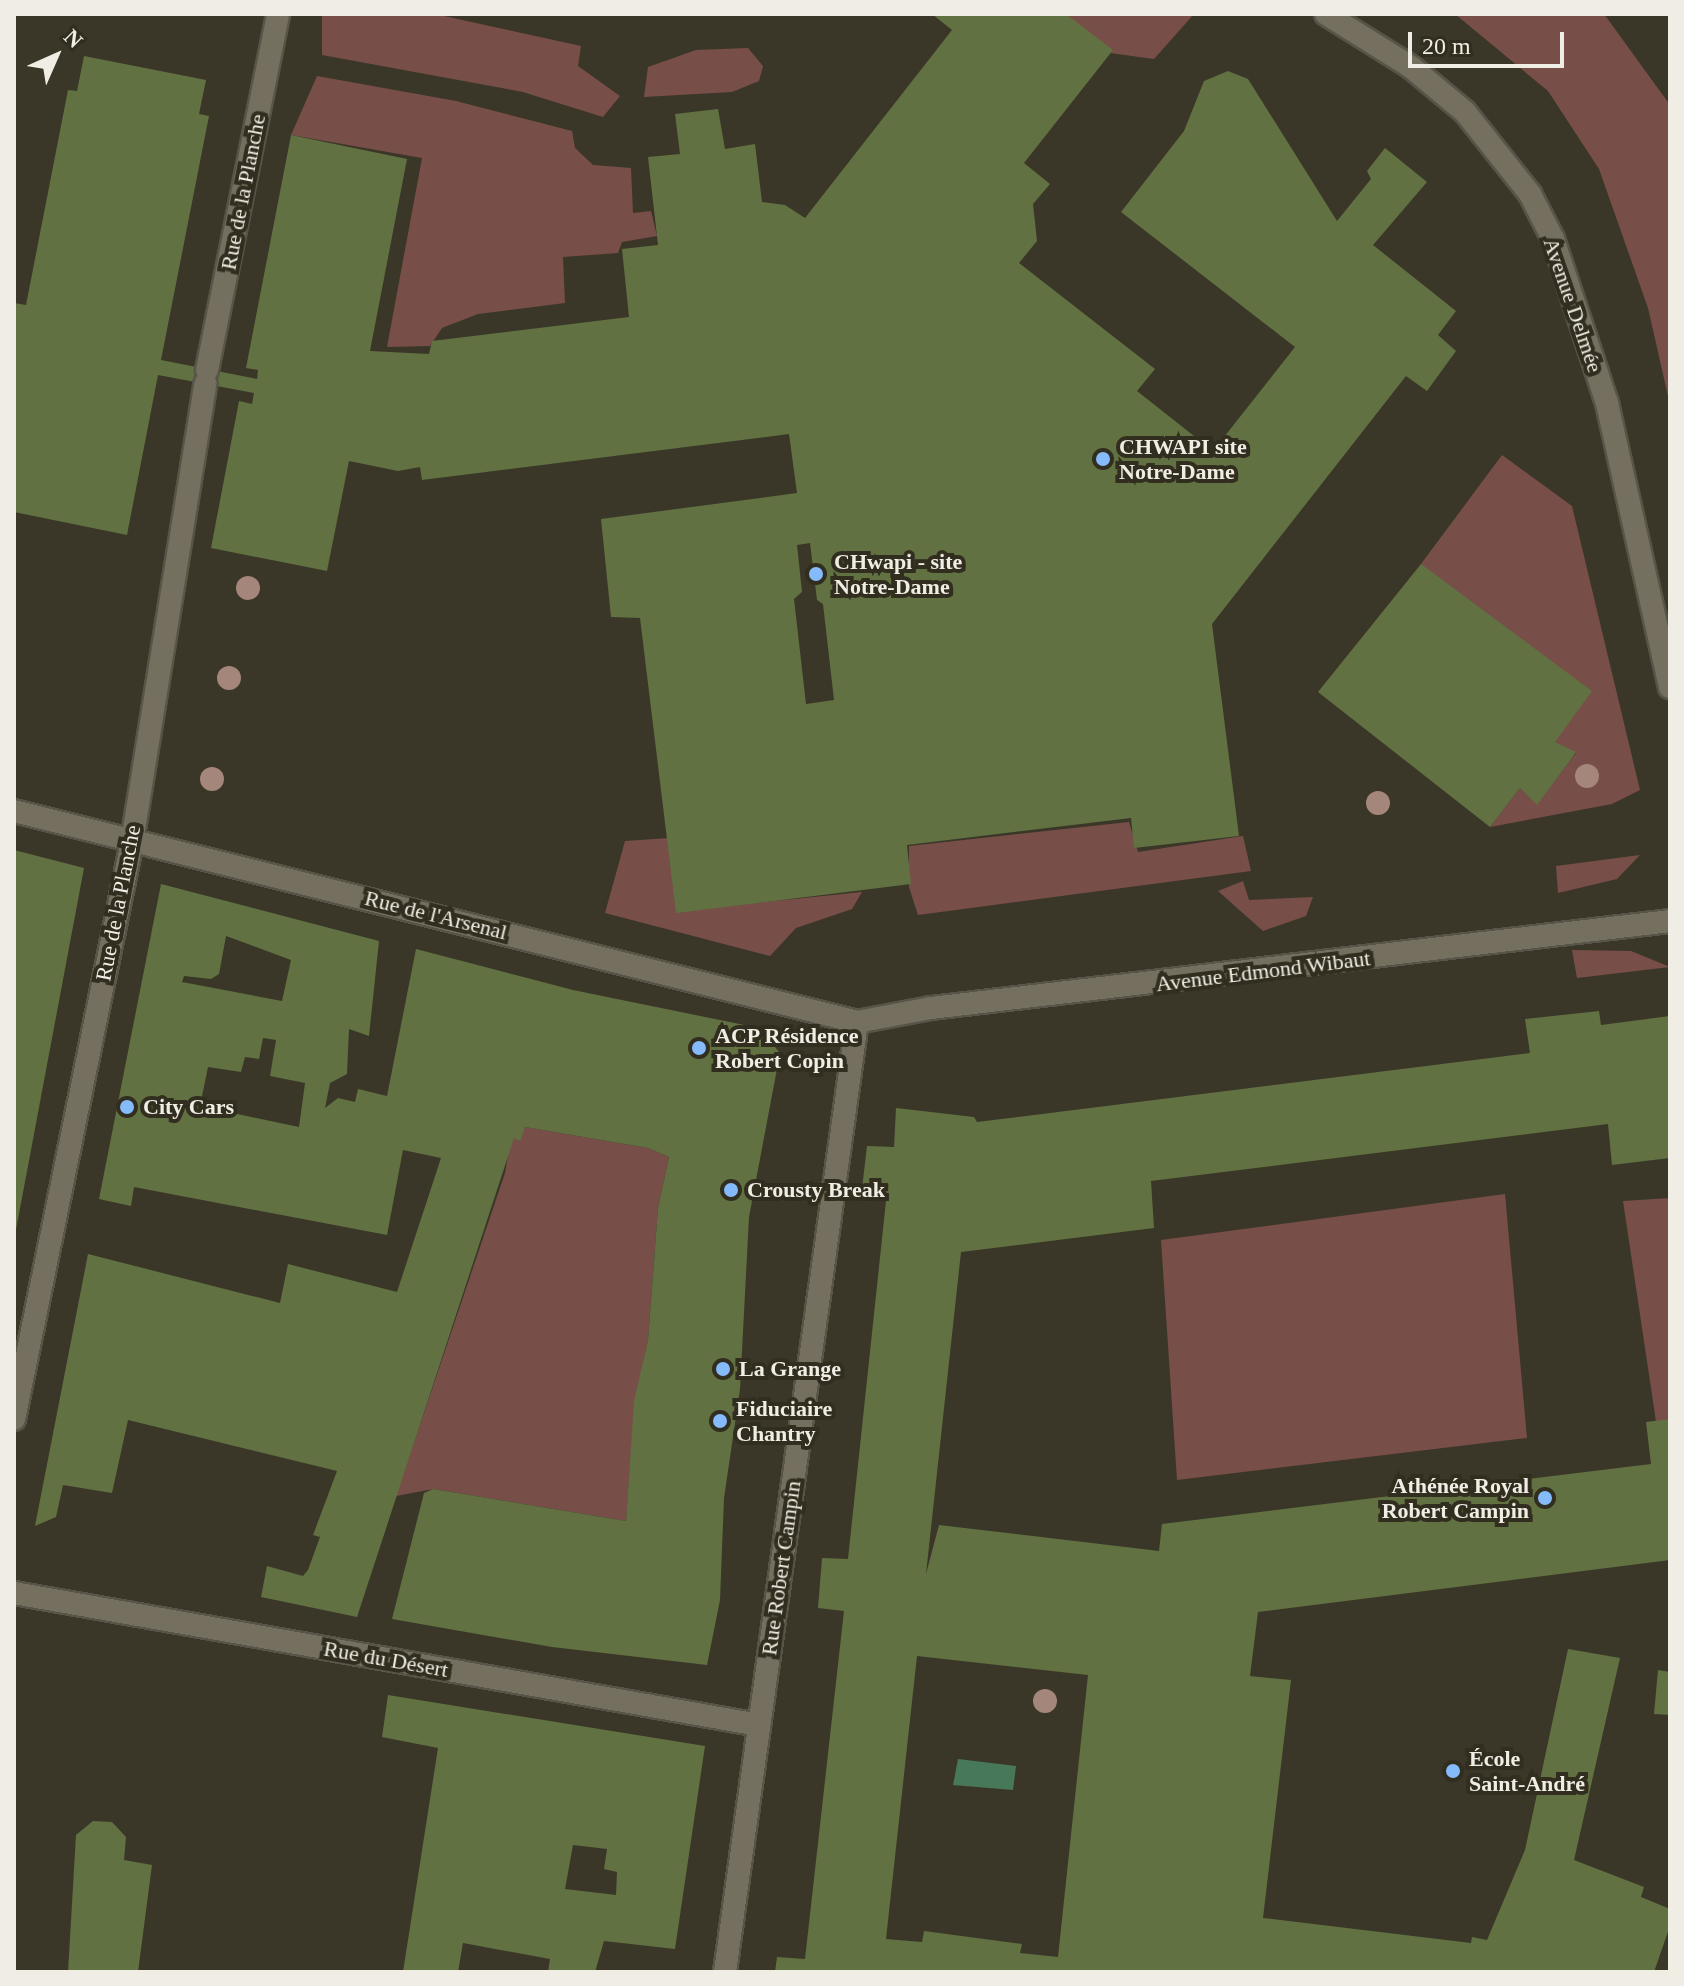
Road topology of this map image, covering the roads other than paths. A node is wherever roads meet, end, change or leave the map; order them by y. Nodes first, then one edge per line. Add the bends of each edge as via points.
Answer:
1 (278, 14) edge
2 (1326, 14) edge
3 (1670, 687) edge
4 (14, 811) edge
5 (132, 842) junction
6 (1670, 921) edge
7 (857, 1022) junction
8 (14, 1419) edge
9 (14, 1593) edge
10 (759, 1725) junction
11 (725, 1972) edge

1 - 5 street, Rue de la Planche via 206,377
2 - 3 street, Avenue Delmée via 1411,67 1465,112 1503,154 1553,239 1607,403
4 - 5 street, Rue de l'Arsenal
5 - 7 street, Rue de l'Arsenal
5 - 8 street, Rue de la Planche
6 - 7 street, Avenue Edmond Wibaut via 931,1008
7 - 10 street, Rue Robert Campin
9 - 10 street, Rue du Désert
10 - 11 street, Rue Robert Campin

